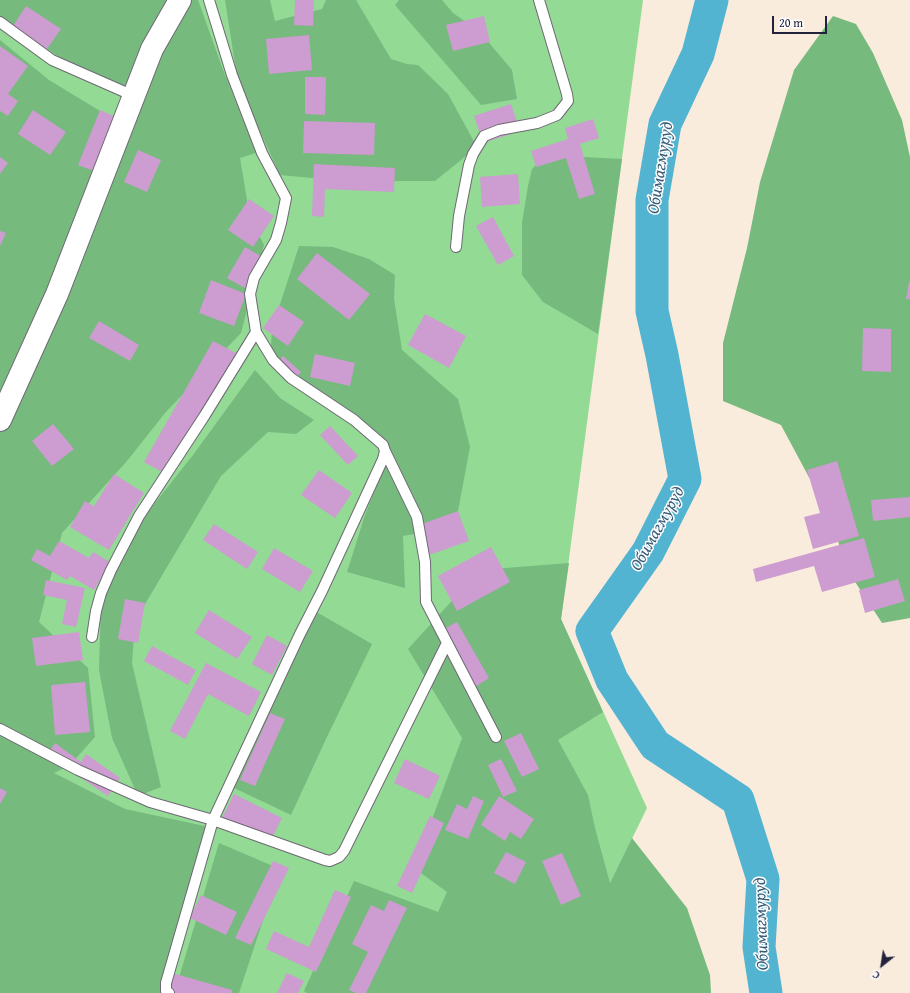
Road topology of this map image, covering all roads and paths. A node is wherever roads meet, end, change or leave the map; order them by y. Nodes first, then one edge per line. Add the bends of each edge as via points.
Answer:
1 (180, 0) edge
2 (209, 0) edge
3 (539, 0) edge
4 (0, 22) edge
5 (134, 96) junction
6 (456, 247) dead end
7 (256, 332) junction
8 (0, 420) edge
9 (385, 451) junction
10 (92, 637) dead end
11 (447, 643) junction
12 (0, 730) edge
13 (496, 737) dead end
14 (213, 820) junction
15 (169, 993) edge

1 - 5 street via 152,49
2 - 7 lane via 232,75 262,153 286,198 276,240 254,278 250,294
3 - 6 lane via 568,101 558,115 538,123 499,130 484,136 473,154 470,165 459,216
4 - 5 lane via 52,60
5 - 8 street via 56,294
7 - 9 lane via 273,360 291,378 354,420 379,441
7 - 10 lane via 139,516 101,593
9 - 11 lane via 417,517 425,562 426,602
9 - 14 lane via 322,591
11 - 13 lane
11 - 14 lane via 339,858 325,860
12 - 14 lane via 78,770 150,802
14 - 15 lane via 166,983 166,991

